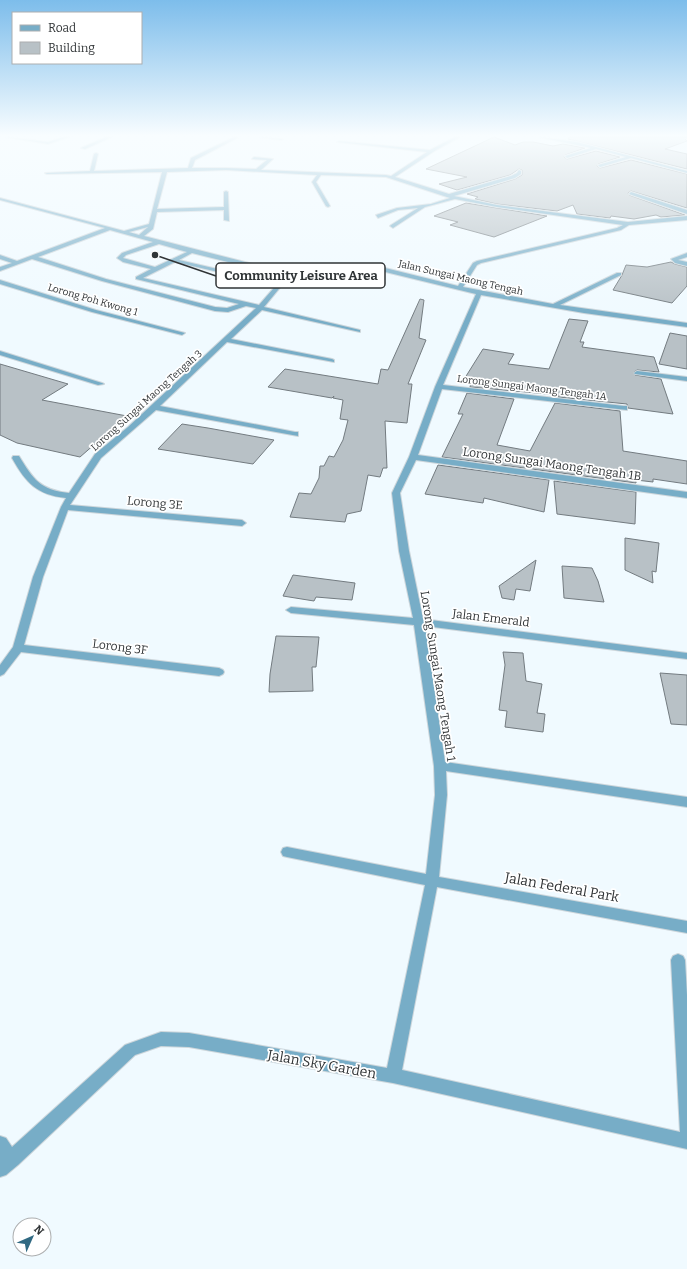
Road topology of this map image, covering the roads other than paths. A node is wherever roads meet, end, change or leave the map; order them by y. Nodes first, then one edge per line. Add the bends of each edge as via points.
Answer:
1 (159, 196) edge
2 (226, 196) edge
3 (322, 196) edge
4 (640, 196) edge
5 (452, 197) joint
6 (0, 199) edge
7 (328, 206) dead end
8 (423, 207) junction
9 (225, 208) junction
10 (155, 211) junction
11 (687, 212) edge
12 (378, 216) dead end
13 (687, 218) edge
14 (227, 220) dead end
15 (151, 224) junction
16 (628, 224) junction
17 (393, 226) dead end
18 (111, 228) junction
19 (124, 232) junction
20 (141, 236) junction
21 (159, 242) junction
22 (190, 252) junction
23 (687, 255) edge
24 (0, 257) edge
25 (32, 257) junction
26 (174, 260) junction
27 (18, 262) junction
28 (687, 264) edge
29 (0, 269) edge
30 (156, 269) junction
31 (290, 272) junction
32 (619, 274) dead end
33 (138, 278) junction
34 (261, 280) dead end
35 (0, 282) edge
36 (123, 285) junction
37 (460, 287) junction
38 (479, 293) junction
39 (245, 304) junction
40 (553, 306) junction
41 (260, 308) junction
42 (687, 325) edge
43 (358, 331) dead end
44 (182, 333) dead end
45 (226, 340) junction
46 (0, 353) edge
47 (332, 362) dead end
48 (637, 373) dead end
49 (687, 379) edge
50 (100, 384) dead end
51 (439, 386) junction
52 (154, 407) junction
53 (624, 408) dead end
54 (295, 434) dead end
55 (413, 457) junction
56 (16, 458) dead end
57 (687, 494) edge
58 (72, 496) junction
59 (66, 508) junction
60 (242, 523) dead end
61 (291, 610) dead end
62 (419, 622) junction
63 (18, 648) junction
64 (687, 656) edge
65 (0, 672) edge
66 (219, 672) dead end
67 (440, 766) junction
68 (687, 802) edge
69 (287, 852) dead end
70 (432, 880) junction
71 (687, 927) edge
72 (678, 960) dead end
73 (393, 1076) junction
74 (687, 1129) edge
75 (687, 1141) edge
76 (0, 1144) edge
77 (6, 1164) edge

1 - 10 street
2 - 9 street
3 - 7 street
4 - 11 street
5 - 8 street
5 - 16 street via 490,205
6 - 18 street, Jalan Sungai Maong Tengah
8 - 12 street via 397,209
8 - 17 street
9 - 10 street
9 - 14 street
10 - 15 street
13 - 16 street
15 - 19 street
15 - 20 street via 150,229
16 - 37 street via 619,229 479,262
18 - 19 street, Jalan Sungai Maong Tengah
18 - 25 street
19 - 20 street, Jalan Sungai Maong Tengah
20 - 21 street, Jalan Sungai Maong Tengah
21 - 22 street, Jalan Sungai Maong Tengah
21 - 30 street via 124,254 120,258
22 - 26 street
22 - 31 street, Jalan Sungai Maong Tengah via 276,272
23 - 28 street via 674,259
24 - 27 street
25 - 27 street
25 - 36 street
26 - 30 street
26 - 34 street
27 - 29 street
30 - 33 street
31 - 37 street, Jalan Sungai Maong Tengah via 343,265 369,266
31 - 41 street, Lorong Sungai Maong Tengah 3
32 - 40 street
33 - 36 street
33 - 39 street
35 - 44 street, Lorong Poh Kwong 1 via 94,311
36 - 39 street via 215,309 228,310
37 - 38 street, Jalan Sungai Maong Tengah
38 - 40 street, Jalan Sungai Maong Tengah
38 - 51 street, Lorong Sungai Maong Tengah 1
39 - 41 street
40 - 42 street, Jalan Sungai Maong Tengah
41 - 43 street
41 - 45 street, Lorong Sungai Maong Tengah 3
45 - 47 street
45 - 52 street, Lorong Sungai Maong Tengah 3
46 - 50 street
48 - 49 street
51 - 53 street, Lorong Sungai Maong Tengah 1A
51 - 55 street, Lorong Sungai Maong Tengah 1
52 - 54 street
52 - 58 street, Lorong Sungai Maong Tengah 3 via 98,456
55 - 57 street, Lorong Sungai Maong Tengah 1B
55 - 62 street, Lorong Sungai Maong Tengah 1 via 396,493 404,551
56 - 58 street via 23,473 36,488 54,495
58 - 59 street, Lorong Sungai Maong Tengah 3
59 - 60 street, Lorong 3E
59 - 63 street, Lorong Sungai Maong Tengah 3 via 38,577
61 - 62 street, Jalan Emerald
62 - 64 street, Jalan Emerald
62 - 67 street, Lorong Sungai Maong Tengah 1
63 - 65 street, Lorong Sungai Maong Tengah 3
63 - 66 street, Lorong 3F
67 - 68 street
67 - 70 street, Lorong Sungai Maong Tengah 1 via 440,795
69 - 70 street, Jalan Federal Park
70 - 71 street, Jalan Federal Park
70 - 73 street, Lorong Sungai Maong Tengah 1
72 - 74 street
73 - 75 street, Jalan Sky Garden
73 - 77 street, Jalan Sky Garden via 189,1040 161,1039 130,1050
76 - 77 street

